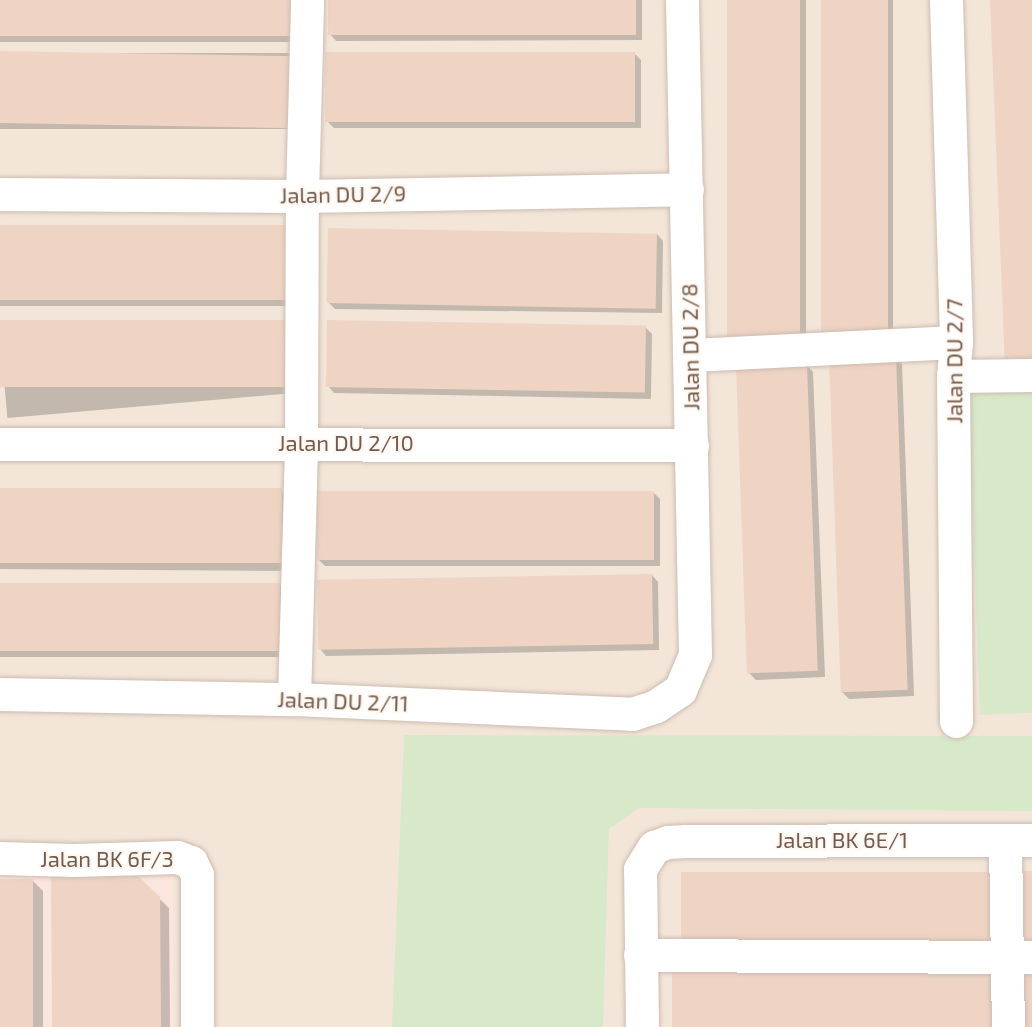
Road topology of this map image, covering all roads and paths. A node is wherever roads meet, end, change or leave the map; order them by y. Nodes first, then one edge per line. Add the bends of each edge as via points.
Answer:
1 (307, 0) edge
2 (682, 0) edge
3 (946, 0) edge
4 (687, 189) junction
5 (0, 194) edge
6 (302, 195) junction
7 (956, 342) junction
8 (691, 355) junction
9 (1032, 375) edge
10 (953, 376) junction
11 (301, 443) junction
12 (0, 444) edge
13 (692, 445) junction
14 (680, 690) joint
15 (0, 694) edge
16 (294, 699) junction
17 (956, 721) dead end
18 (1018, 840) edge
19 (0, 858) edge
20 (640, 955) junction
21 (1019, 957) edge
22 (197, 1027) edge
23 (642, 1027) edge
24 (1008, 1027) edge

1 - 6 street
2 - 4 street, Jalan DU 2/8
3 - 7 street, Jalan DU 2/7
4 - 6 street, Jalan DU 2/9
4 - 8 street, Jalan DU 2/8
5 - 6 street, Jalan DU 2/9
6 - 11 street
7 - 8 street
7 - 10 street, Jalan DU 2/7
8 - 13 street, Jalan DU 2/8
9 - 10 street
10 - 17 street, Jalan DU 2/7
11 - 12 street, Jalan DU 2/10
11 - 13 street, Jalan DU 2/10
11 - 16 street
13 - 14 street, Jalan DU 2/8 via 695,655
14 - 16 street, Jalan DU 2/11 via 656,706 632,714
15 - 16 street, Jalan DU 2/11
18 - 20 street, Jalan BK 6E/1 via 668,842 654,847 640,869
18 - 21 street
19 - 22 street, Jalan BK 6F/3 via 177,857 191,862 197,875
20 - 21 street
20 - 23 street
21 - 24 street

